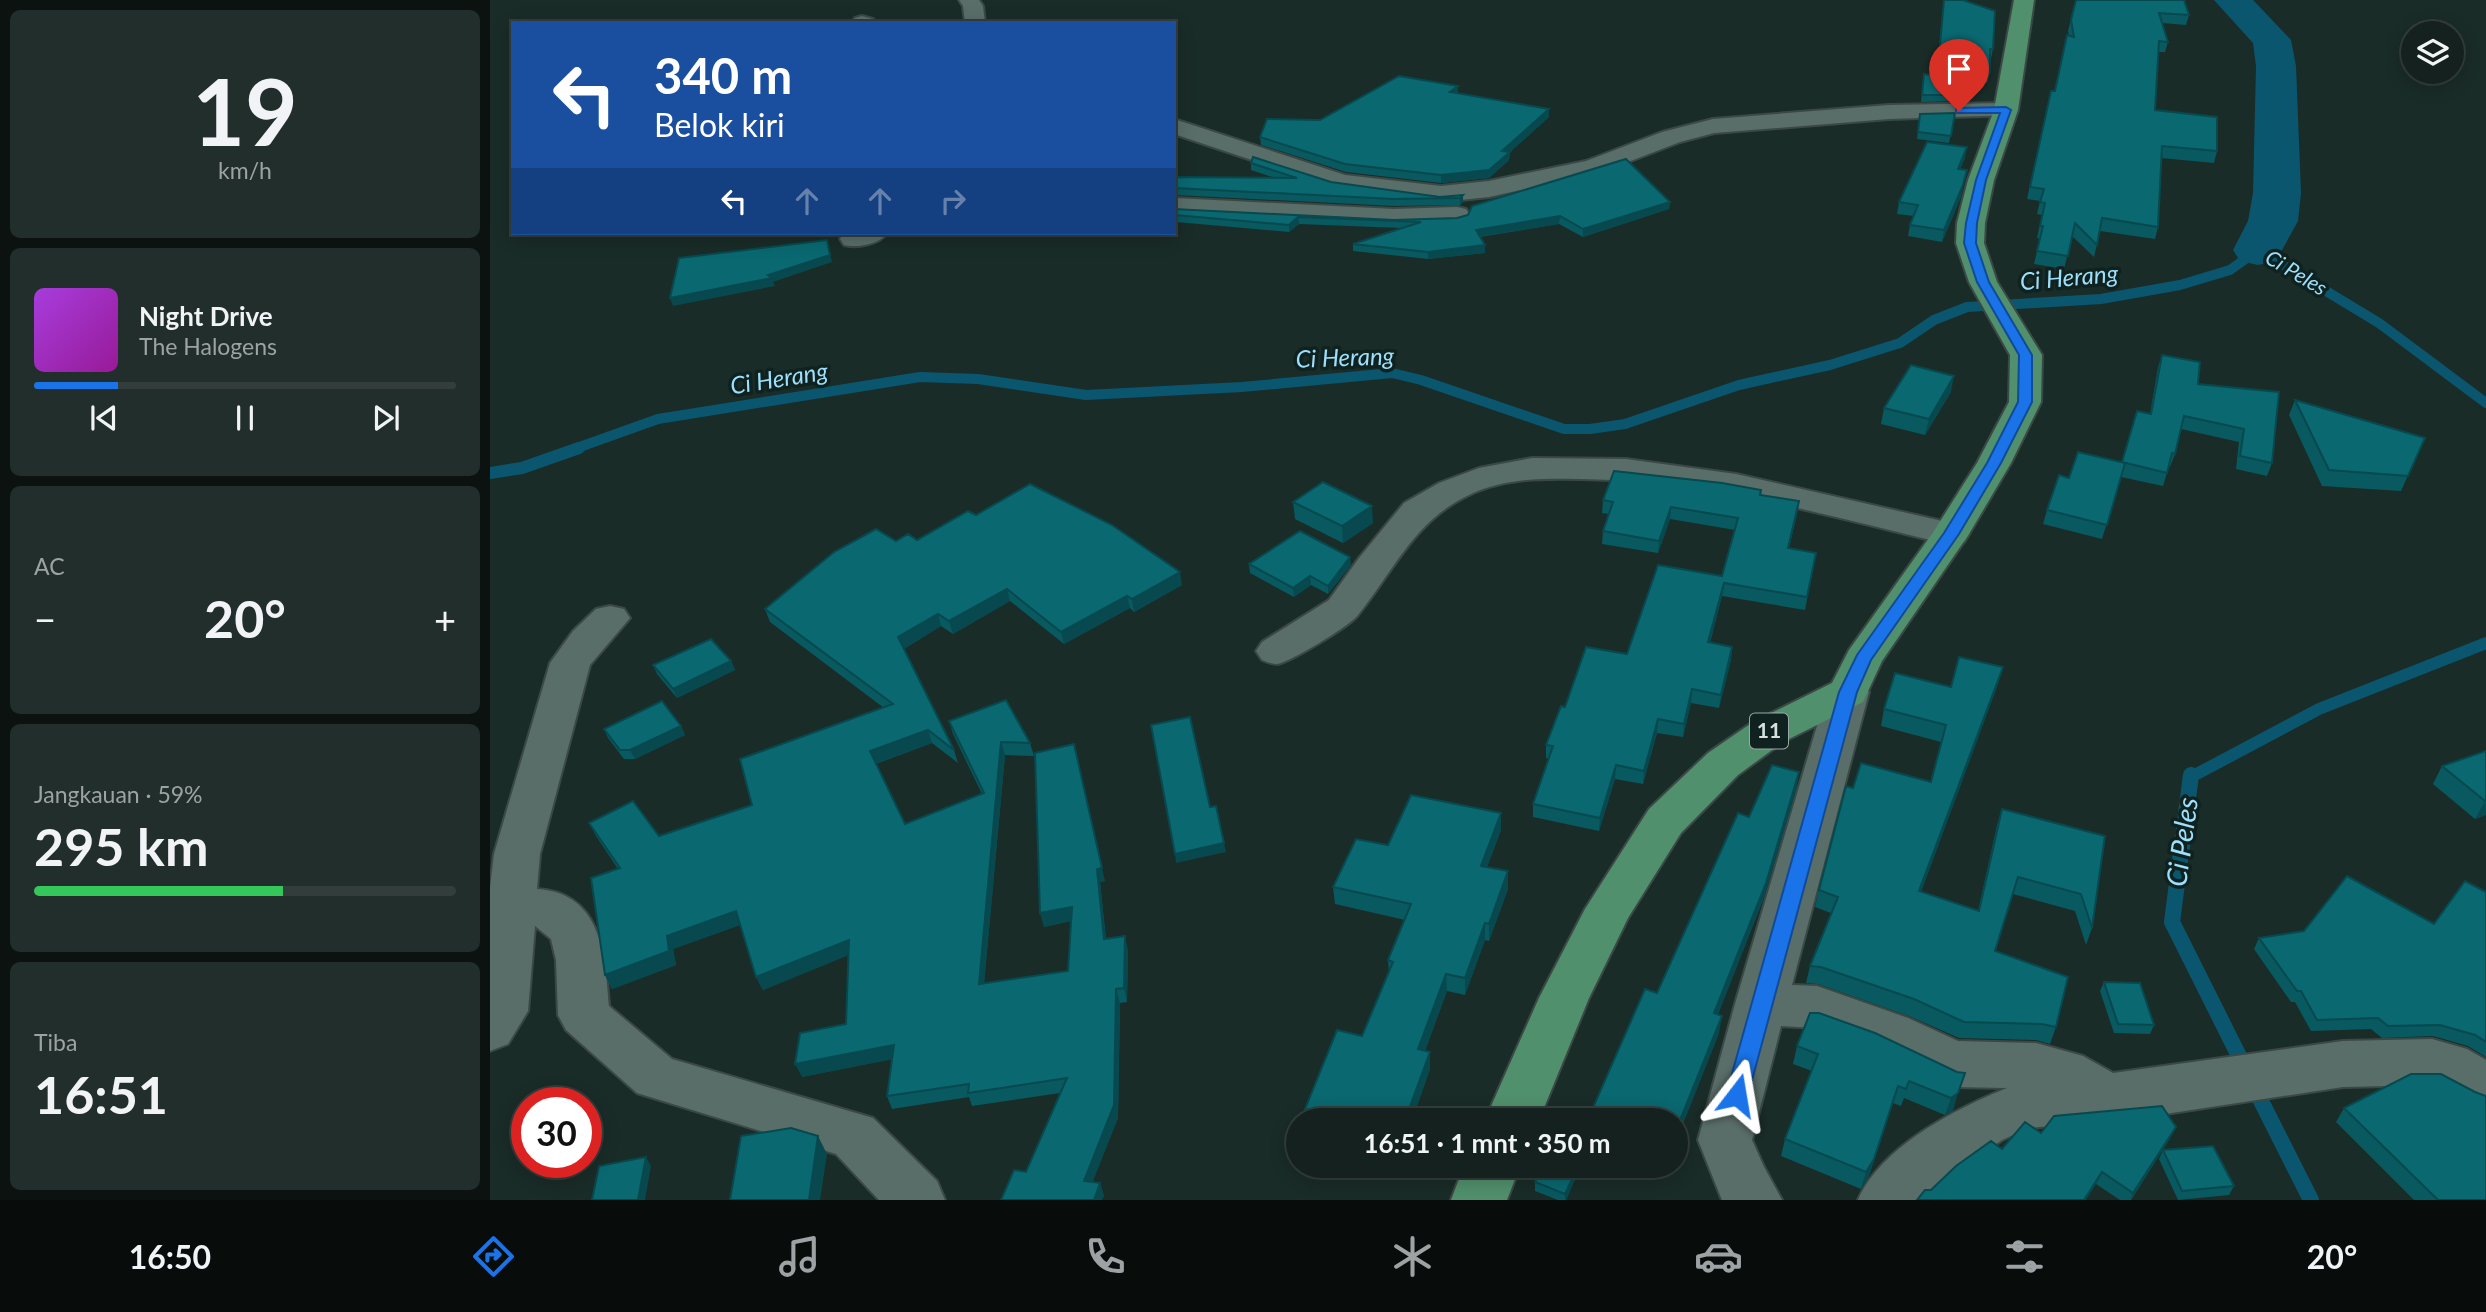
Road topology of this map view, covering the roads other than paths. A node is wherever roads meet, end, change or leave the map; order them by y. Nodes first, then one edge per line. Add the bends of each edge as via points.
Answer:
1 (969, 0) edge
2 (2024, 0) edge
3 (975, 21) edge
4 (2006, 110) junction
5 (1176, 127) edge
6 (1489, 189) junction
7 (1176, 205) edge
8 (1951, 534) junction
9 (610, 618) dead end
10 (1276, 651) dead end
11 (1848, 692) junction
12 (511, 912) junction
13 (1760, 1004) junction
14 (490, 1029) edge
15 (2486, 1088) edge
16 (2129, 1095) junction
17 (1516, 1108) edge
18 (1487, 1178) edge
19 (917, 1200) edge
20 (1479, 1200) edge
21 (1754, 1200) edge
22 (1886, 1200) edge

1 - 3 street
2 - 4 highway
4 - 6 street via 1889,112 1713,126 1593,167
4 - 8 highway via 1981,180 1970,243 1983,282 2026,355 2025,402
5 - 6 street via 1341,182 1441,194
6 - 7 street via 1504,207 1501,211 1432,217
8 - 10 street via 1736,484 1626,469 1518,470 1451,490 1418,512 1371,566 1343,609
8 - 11 highway via 1863,659
9 - 12 street via 570,663 517,853
11 - 13 street
11 - 17 highway, 11 via 1768,732 1723,764 1665,821 1609,909
12 - 14 street via 502,1011
12 - 19 street via 546,908 573,929 581,960 584,1015 656,1077 854,1135
13 - 16 street via 1817,1007 1890,1033 1953,1064 2036,1066
13 - 21 street via 1725,1140
15 - 16 street via 2448,1065 2432,1062 2343,1065
16 - 22 street via 2025,1105 1983,1122 1930,1158
18 - 20 highway

